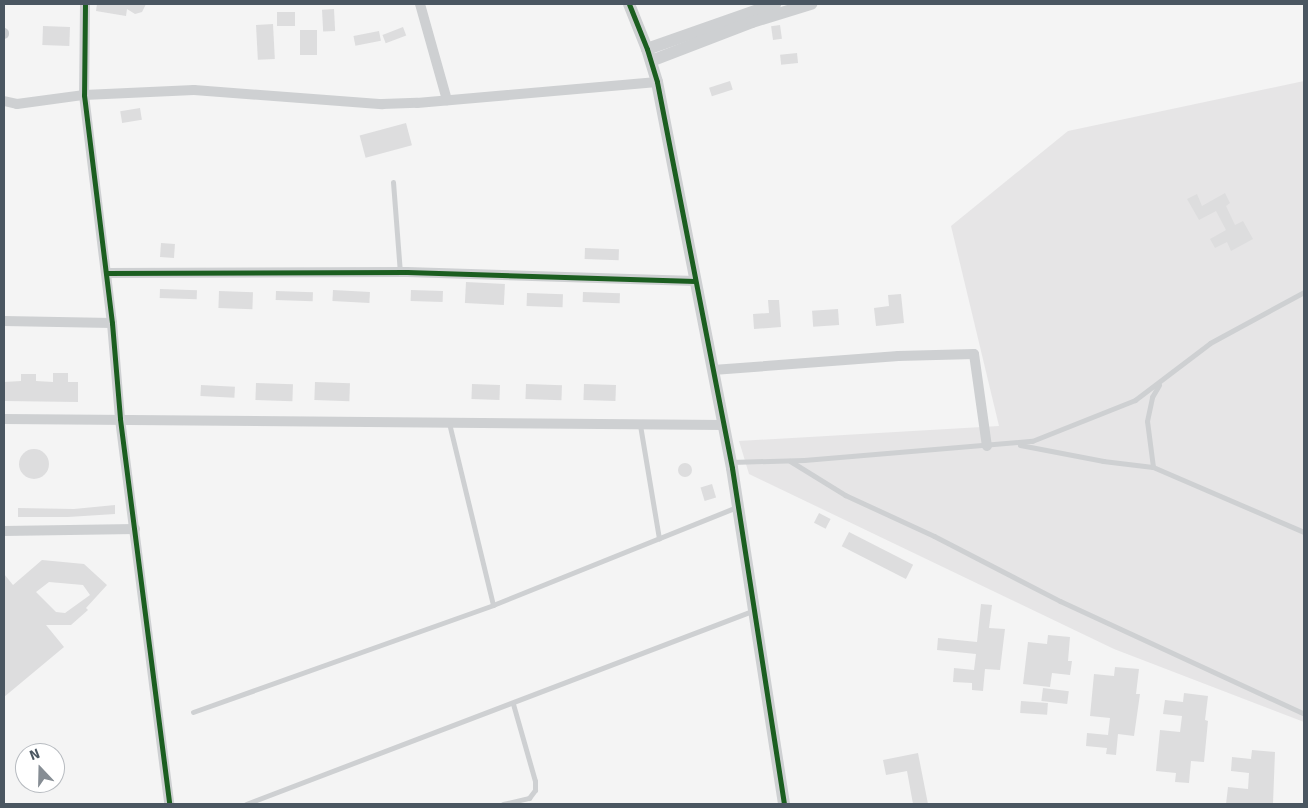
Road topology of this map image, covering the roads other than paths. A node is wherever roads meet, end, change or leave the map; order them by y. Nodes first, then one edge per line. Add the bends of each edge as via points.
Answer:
1 (85, 4) edge
2 (420, 4) edge
3 (629, 4) edge
4 (775, 4) edge
5 (811, 4) edge
6 (647, 49) junction
7 (651, 61) junction
8 (656, 82) junction
9 (84, 95) junction
10 (447, 100) junction
11 (4, 101) edge
12 (393, 182) dead end
13 (400, 272) junction
14 (106, 273) junction
15 (696, 281) junction
16 (1304, 292) edge
17 (4, 321) edge
18 (112, 323) junction
19 (713, 370) junction
20 (1161, 382) junction
21 (4, 419) edge
22 (120, 419) junction
23 (449, 422) junction
24 (724, 425) junction
25 (640, 426) junction
26 (1015, 444) junction
27 (987, 446) junction
28 (790, 460) junction
29 (731, 462) junction
30 (1153, 467) junction
31 (738, 506) junction
32 (135, 529) junction
33 (4, 531) edge
34 (1304, 532) edge
35 (659, 538) junction
36 (493, 605) junction
37 (754, 610) junction
38 (513, 704) junction
39 (193, 712) dead end
40 (1304, 714) edge
41 (170, 804) edge
42 (246, 804) edge
43 (503, 804) edge
44 (784, 804) edge

1 - 9 street
2 - 10 street
3 - 6 street
4 - 6 street
5 - 7 street via 752,22
6 - 7 street
7 - 8 street
8 - 10 street
8 - 15 street
9 - 10 street via 194,90 382,104
9 - 11 street via 17,104
9 - 14 street
12 - 13 lane
13 - 14 street
13 - 15 street
14 - 18 street
15 - 19 street
16 - 20 lane via 1210,343
17 - 18 street
18 - 22 street
19 - 24 street
19 - 27 street via 898,356 974,354
20 - 26 lane via 1135,400 1032,441
20 - 30 lane via 1152,396 1147,421
21 - 22 street
22 - 23 street
22 - 32 street
23 - 25 street
23 - 36 lane
24 - 25 street
24 - 29 street
25 - 35 lane
26 - 27 lane
26 - 30 lane
27 - 28 lane
28 - 29 lane
28 - 40 lane via 845,495 934,536 1060,601
29 - 31 street
30 - 34 lane
31 - 35 lane
31 - 37 street
32 - 33 street
32 - 41 street
35 - 36 lane
36 - 39 lane
37 - 38 lane
37 - 44 street
38 - 42 lane
38 - 43 lane via 535,790 529,798

